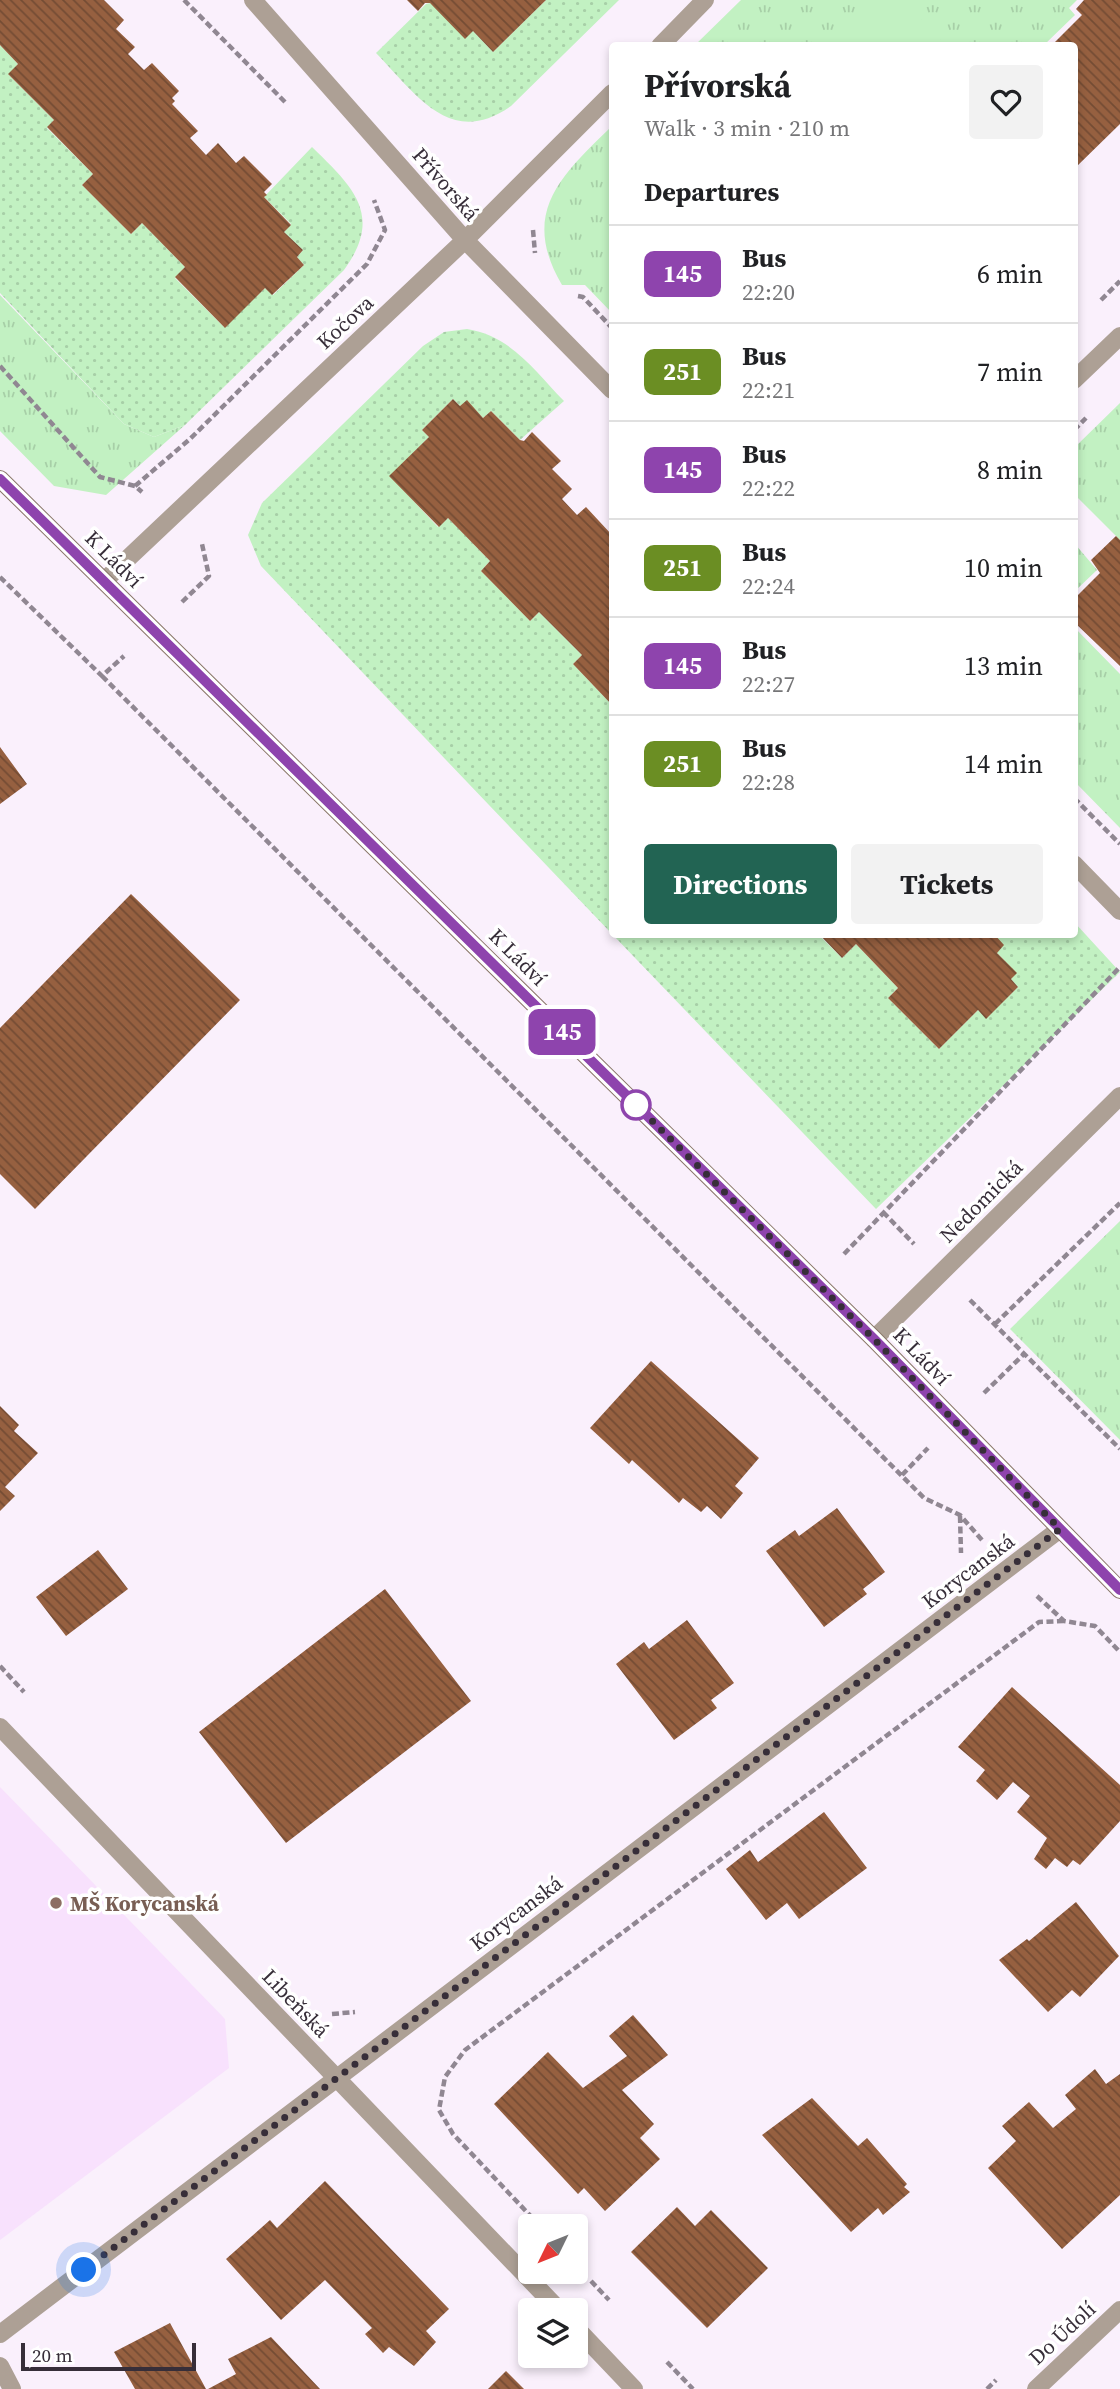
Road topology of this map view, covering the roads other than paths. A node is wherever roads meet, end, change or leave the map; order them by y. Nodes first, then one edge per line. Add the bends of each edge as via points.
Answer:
1 (253, 0) edge
2 (705, 0) edge
3 (664, 42) edge
4 (609, 96) edge
5 (465, 240) junction
6 (1120, 336) edge
7 (1078, 376) edge
8 (609, 387) edge
9 (0, 479) edge
10 (104, 581) junction
11 (1078, 868) edge
12 (1120, 911) edge
13 (1120, 1096) edge
14 (874, 1339) junction
15 (1060, 1529) junction
16 (1120, 1590) edge
17 (0, 1727) edge
18 (337, 2078) junction
19 (548, 2298) edge
20 (1120, 2310) edge
21 (0, 2334) edge
22 (588, 2341) edge
23 (0, 2366) edge
24 (12, 2389) edge
25 (634, 2389) edge
26 (1036, 2389) edge

1 - 5 street, Přívorská
2 - 3 street
4 - 5 street, Kočova
5 - 8 street, Přívorská
5 - 10 street, Kočova
6 - 7 street
9 - 10 street, K Ládví
10 - 14 street, K Ládví
11 - 12 street
13 - 14 street, Nedomická
14 - 15 street, K Ládví
15 - 16 street, K Ládví
15 - 18 street, Korycanská
17 - 18 street, Libeňská
18 - 19 street, Libeňská
18 - 21 street, Korycanská
20 - 26 street, Do Údolí
22 - 25 street
23 - 24 street

